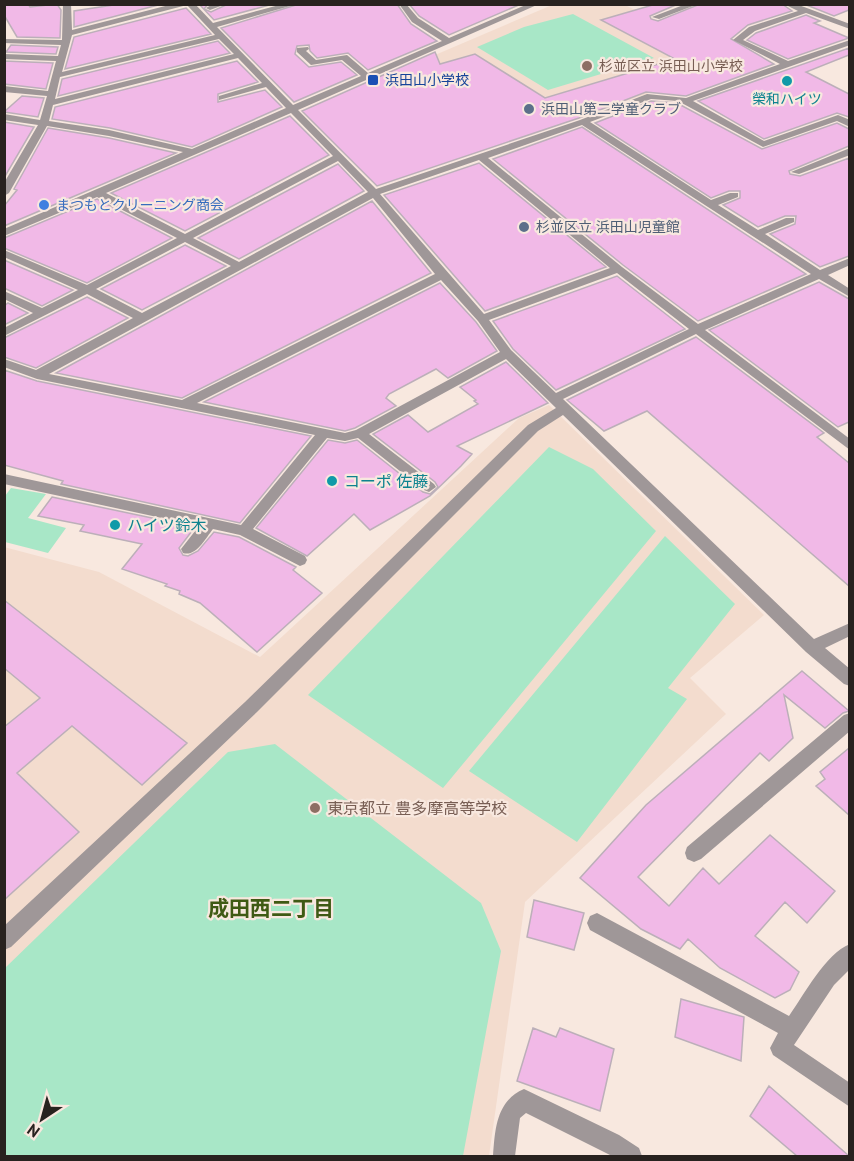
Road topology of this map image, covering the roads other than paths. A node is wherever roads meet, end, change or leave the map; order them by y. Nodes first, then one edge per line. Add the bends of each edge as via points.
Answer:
1 (67, 4) edge
2 (184, 4) edge
3 (190, 4) edge
4 (223, 4) edge
5 (294, 4) edge
6 (402, 4) edge
7 (536, 4) edge
8 (695, 4) edge
9 (787, 4) edge
10 (274, 7) edge
11 (210, 8) dead end
12 (805, 11) junction
13 (656, 17) dead end
14 (211, 26) junction
15 (849, 27) edge
16 (68, 33) junction
17 (220, 36) junction
18 (4, 41) edge
19 (449, 42) junction
20 (849, 42) edge
21 (64, 43) junction
22 (304, 49) dead end
23 (238, 55) junction
24 (4, 56) edge
25 (60, 59) junction
26 (786, 64) junction
27 (55, 76) junction
28 (368, 78) junction
29 (268, 84) junction
30 (4, 89) edge
31 (51, 98) junction
32 (222, 98) dead end
33 (685, 101) junction
34 (295, 110) junction
35 (4, 117) edge
36 (583, 122) junction
37 (44, 123) junction
38 (849, 124) edge
39 (849, 151) edge
40 (195, 152) junction
41 (338, 157) junction
42 (481, 157) junction
43 (796, 172) dead end
44 (4, 193) edge
45 (98, 193) junction
46 (374, 193) junction
47 (734, 195) dead end
48 (711, 204) junction
49 (790, 220) dead end
50 (4, 233) edge
51 (757, 234) junction
52 (185, 238) junction
53 (4, 253) edge
54 (849, 261) edge
55 (239, 266) junction
56 (618, 269) junction
57 (820, 274) junction
58 (442, 275) junction
59 (86, 291) junction
60 (4, 294) edge
61 (849, 294) edge
62 (42, 313) junction
63 (142, 318) junction
64 (482, 319) junction
65 (698, 329) junction
66 (4, 333) edge
67 (507, 353) junction
68 (4, 363) edge
69 (37, 375) junction
70 (185, 404) junction
71 (558, 404) junction
72 (360, 433) junction
73 (323, 434) junction
74 (846, 439) edge
75 (4, 479) edge
76 (429, 487) dead end
77 (210, 523) junction
78 (244, 531) junction
79 (188, 549) dead end
80 (300, 560) dead end
81 (849, 629) edge
82 (812, 647) junction
83 (849, 679) edge
84 (849, 720) edge
85 (694, 853) dead end
86 (597, 923) dead end
87 (4, 940) edge
88 (849, 954) edge
89 (792, 1029) junction
90 (849, 1096) edge
91 (504, 1156) edge
92 (631, 1156) edge

1 - 16 street
2 - 16 street
3 - 14 street
4 - 11 street
5 - 10 street
6 - 19 street via 415,20
7 - 19 street
8 - 13 street
9 - 12 street
10 - 14 street
12 - 15 street
12 - 26 street via 752,29 737,40
14 - 17 street
16 - 21 street
17 - 23 street
17 - 27 street
18 - 21 street
19 - 28 street
20 - 26 street
21 - 25 street
22 - 28 street via 300,50 314,63 344,57
23 - 29 street
23 - 31 street
24 - 25 street
25 - 27 street
26 - 33 street
27 - 31 street
28 - 34 street
29 - 32 street
29 - 34 street
30 - 31 street
31 - 37 street
33 - 36 street via 651,96
33 - 38 street via 763,144 838,118
34 - 40 street
34 - 41 street
35 - 37 street
36 - 42 street
36 - 48 street
37 - 40 street
37 - 44 street
39 - 43 street
40 - 45 street
41 - 46 street
41 - 52 street
42 - 46 street
42 - 56 street
45 - 50 street
45 - 52 street
46 - 55 street
46 - 58 street
47 - 48 street
48 - 51 street
49 - 51 street
51 - 57 street
52 - 55 street
52 - 59 street
53 - 59 street
54 - 57 street
55 - 63 street
56 - 64 street
56 - 65 street
57 - 61 street
57 - 65 street
58 - 64 street
58 - 70 street
59 - 62 street
59 - 63 street
60 - 62 street
62 - 66 street
63 - 69 street
64 - 67 street
65 - 71 street
65 - 74 street
67 - 71 street
67 - 72 street
68 - 69 street
69 - 70 street
70 - 73 street
71 - 82 street
71 - 87 street via 259,699
72 - 73 street via 345,438
72 - 76 street
73 - 78 street
75 - 77 street
77 - 78 street
77 - 79 street
78 - 80 street
81 - 82 street
82 - 83 street
84 - 85 street
86 - 89 street
88 - 89 street
89 - 90 street via 780,1048
91 - 92 street via 510,1113 524,1100

